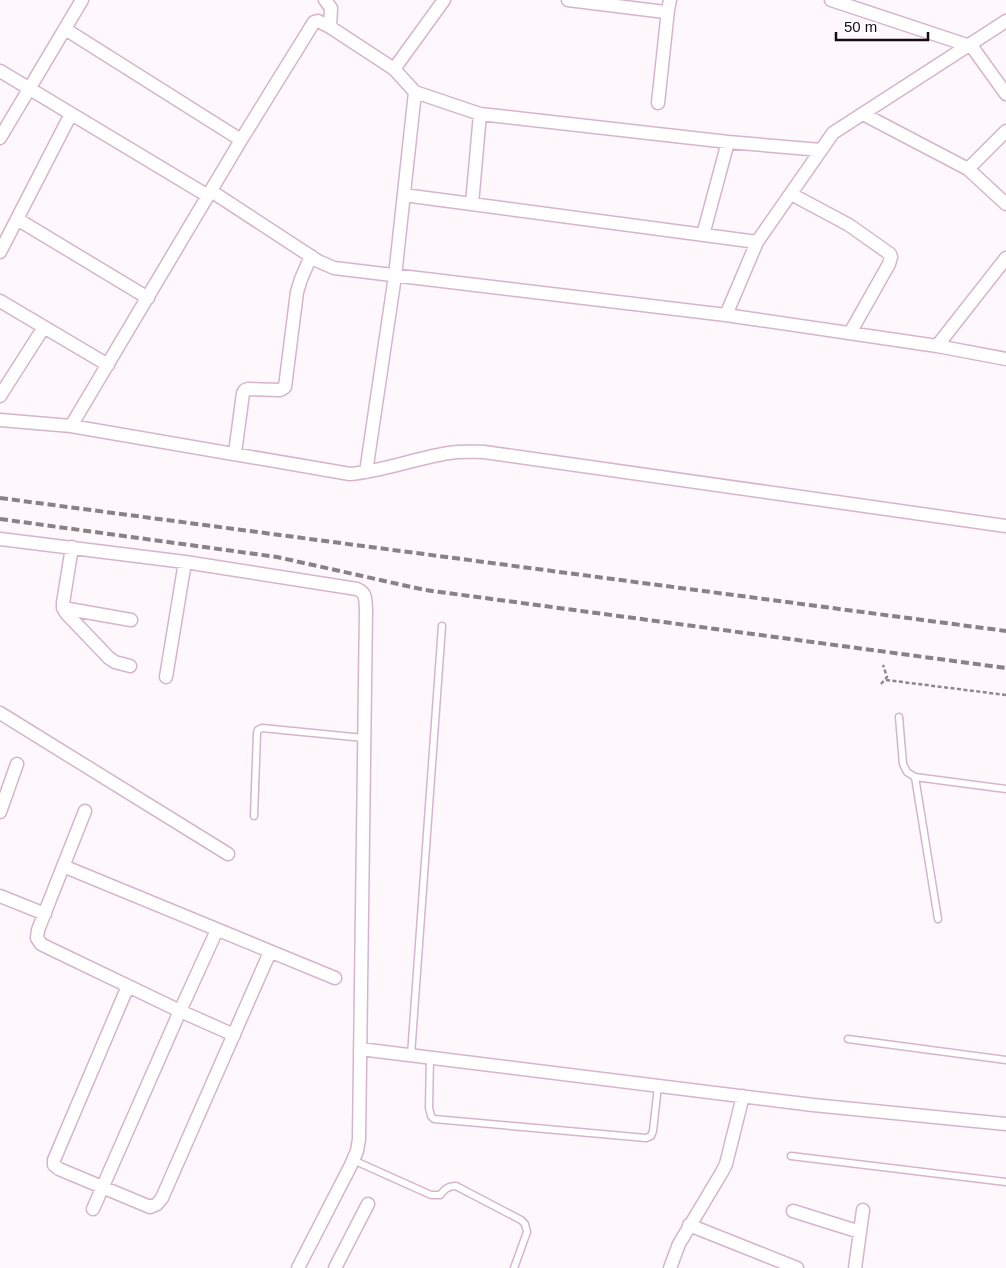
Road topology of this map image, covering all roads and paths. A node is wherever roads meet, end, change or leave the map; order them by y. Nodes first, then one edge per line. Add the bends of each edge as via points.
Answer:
1 (325, 0) edge
2 (444, 0) edge
3 (568, 0) edge
4 (831, 0) edge
5 (78, 1) edge
6 (669, 5) edge
7 (1006, 21) edge
8 (330, 27) junction
9 (65, 29) junction
10 (968, 45) junction
11 (394, 69) junction
12 (0, 71) edge
13 (28, 88) junction
14 (414, 92) junction
15 (1006, 94) edge
16 (658, 103) dead end
17 (71, 114) junction
18 (480, 114) junction
19 (863, 114) junction
20 (1006, 131) edge
21 (0, 138) edge
22 (241, 140) junction
23 (728, 142) junction
24 (821, 150) junction
25 (968, 169) junction
26 (209, 194) junction
27 (791, 194) junction
28 (404, 195) junction
29 (472, 204) junction
30 (1006, 204) edge
31 (17, 219) junction
32 (703, 235) junction
33 (757, 242) junction
34 (0, 252) edge
35 (311, 256) junction
36 (1006, 258) edge
37 (395, 276) junction
38 (148, 298) junction
39 (0, 301) edge
40 (726, 315) junction
41 (44, 327) junction
42 (850, 333) junction
43 (937, 346) junction
44 (1006, 359) edge
45 (108, 365) junction
46 (0, 396) edge
47 (0, 420) edge
48 (71, 426) junction
49 (235, 453) junction
50 (366, 472) junction
51 (1006, 526) edge
52 (0, 538) edge
53 (72, 548) junction
54 (185, 562) junction
55 (63, 608) junction
56 (131, 620) dead end
57 (442, 626) dead end
58 (884, 665) dead end
59 (130, 666) dead end
60 (166, 677) dead end
61 (886, 680) dead end
62 (882, 684) dead end
63 (1006, 695) edge
64 (0, 713) edge
65 (899, 717) dead end
66 (364, 738) junction
67 (17, 764) dead end
68 (915, 777) junction
69 (1006, 789) edge
70 (0, 812) edge
71 (85, 812) dead end
72 (254, 816) dead end
73 (228, 854) dead end
74 (64, 866) junction
75 (0, 896) edge
76 (45, 914) junction
77 (938, 919) dead end
78 (217, 930) junction
79 (270, 952) junction
80 (336, 978) dead end
81 (128, 986) junction
82 (180, 1011) junction
83 (234, 1035) junction
84 (848, 1039) dead end
85 (360, 1049) junction
86 (411, 1055) junction
87 (430, 1058) junction
88 (1006, 1060) edge
89 (658, 1086) junction
90 (743, 1096) junction
91 (1006, 1124) edge
92 (791, 1156) dead end
93 (353, 1160) junction
94 (1006, 1182) edge
95 (103, 1187) junction
96 (368, 1204) dead end
97 (93, 1209) dead end
98 (863, 1210) dead end
99 (793, 1211) dead end
100 (689, 1225) junction
101 (860, 1232) junction
102 (298, 1268) edge
103 (336, 1268) edge
104 (514, 1268) edge
105 (670, 1268) edge
106 (797, 1268) edge
107 (854, 1268) edge

1 - 8 street via 331,8
2 - 11 street
3 - 6 street via 664,12
4 - 10 street
5 - 9 street
6 - 16 street
7 - 10 street
8 - 11 street
8 - 22 street via 314,22
9 - 13 street
9 - 22 street
10 - 15 street
10 - 19 street
11 - 14 street
12 - 13 street
13 - 17 street
13 - 21 street
14 - 18 street
14 - 28 street
17 - 26 street
17 - 31 street
18 - 23 street
18 - 29 street
19 - 24 street via 832,133
19 - 25 street
20 - 25 street
22 - 26 street
23 - 24 street
23 - 32 street
24 - 27 street
25 - 30 street
26 - 35 street
26 - 38 street
27 - 33 street
27 - 42 street via 848,225 890,254 889,264
28 - 29 street
28 - 37 street
29 - 32 street
31 - 34 street
31 - 38 street
32 - 33 street
33 - 40 street
35 - 37 street via 334,268
35 - 49 street via 297,292 285,387 280,390 245,390
36 - 43 street
37 - 40 street
37 - 50 street
38 - 45 street
39 - 41 street
40 - 42 street
41 - 45 street
41 - 46 street
42 - 43 street
43 - 44 street
45 - 48 street
47 - 48 street
48 - 49 street
49 - 50 street via 350,474
50 - 51 street via 449,453 484,452
52 - 53 street
53 - 54 street
53 - 55 street
54 - 60 street
54 - 66 street via 362,591 366,609
55 - 56 street
55 - 59 street via 109,658
57 - 86 lane
58 - 62 path via 887,677
61 - 63 path
64 - 73 street
65 - 68 lane via 904,764 907,772
66 - 72 lane via 258,730
66 - 85 street
67 - 70 street
68 - 69 lane
68 - 77 lane
71 - 74 street
74 - 76 street
74 - 78 street
75 - 76 street
76 - 81 street via 38,930 37,938 41,944
78 - 79 street
78 - 82 street
79 - 80 street
79 - 83 street
81 - 82 street
81 - 95 street via 54,1160 59,1170
82 - 83 street
82 - 95 street
83 - 95 street via 157,1204 150,1207
84 - 88 lane
85 - 86 street
85 - 93 street via 359,1140
86 - 87 street
87 - 89 street
87 - 89 lane via 429,1108 434,1119 646,1138 653,1131
89 - 90 street
90 - 91 street
90 - 100 street via 726,1164
92 - 94 lane
93 - 102 street
93 - 104 lane via 431,1195 440,1195 445,1188 456,1186 521,1220 527,1232
95 - 97 street
96 - 103 street
98 - 101 street
99 - 101 street
100 - 105 street
100 - 106 street
101 - 107 street

